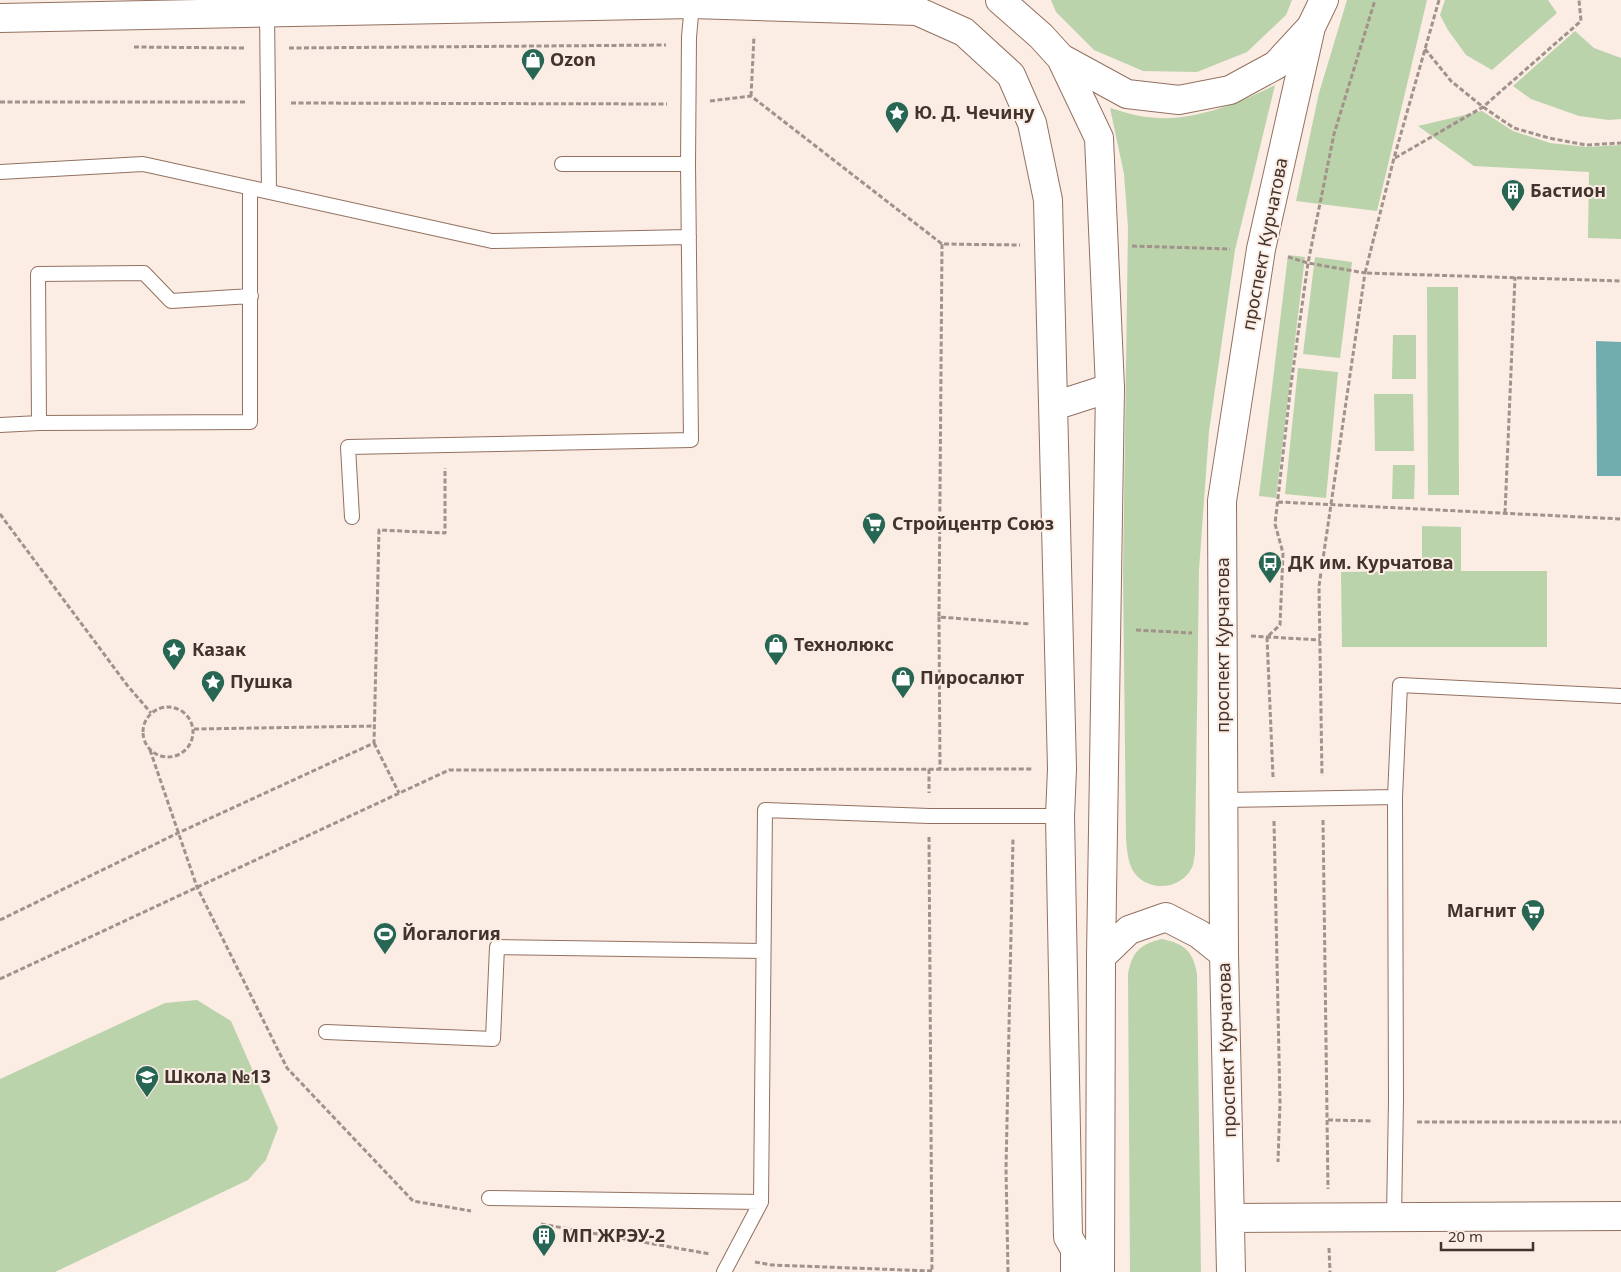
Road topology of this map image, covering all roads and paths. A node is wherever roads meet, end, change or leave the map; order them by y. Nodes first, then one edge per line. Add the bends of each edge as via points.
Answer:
1 (1000, 0) edge
2 (1022, 0) edge
3 (1324, 0) edge
4 (1375, 0) edge
5 (1439, 0) edge
6 (1579, 0) edge
7 (692, 4) junction
8 (755, 6) junction
9 (267, 12) junction
10 (0, 18) edge
11 (1311, 27) junction
12 (1041, 36) junction
13 (689, 45) junction
14 (129, 47) dead end
15 (267, 48) junction
16 (1425, 48) junction
17 (1061, 58) junction
18 (751, 96) junction
19 (0, 102) edge
20 (268, 102) junction
21 (688, 104) junction
22 (1483, 107) junction
23 (1621, 143) edge
24 (1394, 158) junction
25 (562, 164) dead end
26 (688, 164) junction
27 (0, 172) edge
28 (250, 188) junction
29 (269, 192) junction
30 (689, 237) junction
31 (1050, 246) junction
32 (1104, 246) junction
33 (1261, 249) junction
34 (1308, 263) junction
35 (1366, 273) junction
36 (1516, 277) junction
37 (1621, 281) edge
38 (251, 296) junction
39 (1110, 388) junction
40 (1054, 406) junction
41 (39, 423) junction
42 (0, 425) edge
43 (445, 445) junction
44 (1278, 502) junction
45 (1332, 504) junction
46 (0, 514) edge
47 (1505, 514) junction
48 (352, 518) dead end
49 (1621, 519) edge
50 (939, 618) dead end
51 (1621, 696) edge
52 (151, 712) junction
53 (375, 726) junction
54 (194, 729) junction
55 (374, 743) junction
56 (150, 750) junction
57 (929, 769) junction
58 (940, 769) junction
59 (1062, 769) junction
60 (399, 793) junction
61 (1322, 798) junction
62 (1394, 798) junction
63 (1274, 799) junction
64 (1223, 800) junction
65 (929, 816) junction
66 (1013, 816) junction
67 (1060, 816) junction
68 (178, 833) junction
69 (197, 887) junction
70 (0, 920) edge
71 (764, 950) junction
72 (1224, 954) junction
73 (1101, 957) junction
74 (0, 979) edge
75 (326, 1032) dead end
76 (1328, 1120) junction
77 (1396, 1122) junction
78 (1621, 1122) edge
79 (1278, 1162) dead end
80 (489, 1198) dead end
81 (761, 1202) junction
82 (480, 1213) dead end
83 (1621, 1216) edge
84 (1328, 1217) junction
85 (1394, 1217) junction
86 (1231, 1218) junction
87 (538, 1223) dead end
88 (1068, 1237) junction
89 (732, 1258) junction
90 (724, 1272) edge
91 (932, 1272) edge
92 (1008, 1272) edge
93 (1068, 1272) edge
94 (1088, 1272) edge
95 (1100, 1272) edge
96 (1231, 1272) edge

1 - 12 main road
2 - 12 main road
3 - 11 main road
4 - 34 path via 1334,134
5 - 16 path
6 - 22 path via 1581,21
7 - 8 main road
7 - 9 main road
7 - 13 lane
8 - 18 path
8 - 31 main road via 917,11 964,32 1011,75 1032,123 1048,200
9 - 10 main road
9 - 15 lane
11 - 17 main road via 1276,65 1230,90 1179,100 1127,94
11 - 33 main road, проспект Курчатова
12 - 17 main road
13 - 15 path
13 - 21 lane
14 - 15 path
15 - 20 lane
16 - 22 path via 1451,81
16 - 24 path
17 - 32 main road via 1099,138
18 - 21 path
18 - 31 path via 942,244
19 - 20 path
20 - 21 path
20 - 29 lane
21 - 26 lane
22 - 23 path via 1514,128 1549,138 1586,145
22 - 24 path
24 - 35 path
25 - 26 lane
26 - 30 lane
27 - 28 lane via 143,164
28 - 29 lane
28 - 38 lane
29 - 30 lane via 492,241
30 - 43 lane via 691,440
31 - 40 main road
32 - 33 path
32 - 39 main road
33 - 34 path
33 - 64 main road, проспект Курчатова via 1222,500
34 - 35 path
34 - 44 path
35 - 36 path
35 - 45 path
36 - 37 path
36 - 47 path
38 - 41 lane via 250,422
38 - 41 lane via 171,301 144,273 38,274
39 - 40 main road
39 - 73 main road
40 - 59 main road
41 - 42 lane
43 - 48 lane via 348,447
43 - 53 path via 445,533 379,530
44 - 45 path
44 - 63 path via 1275,524 1283,553 1280,624 1267,637
45 - 47 path
45 - 61 path via 1319,586
46 - 52 path via 128,686
47 - 49 path
50 - 58 path
51 - 62 lane via 1400,685
52 - 54 path via 170,706 178,708 191,720
52 - 56 path via 142,728
53 - 54 path
53 - 55 path
54 - 56 path via 190,744 177,756 157,755
55 - 60 path
55 - 68 path
56 - 68 path
57 - 58 path
57 - 60 path via 449,770
57 - 65 path
58 - 59 path
59 - 67 main road
60 - 69 path
61 - 62 lane
61 - 63 lane
61 - 76 path
62 - 77 lane
63 - 64 lane
63 - 79 path via 1280,1093
64 - 72 main road, проспект Курчатова
65 - 66 lane
65 - 71 lane via 765,810
65 - 91 path
66 - 67 lane
66 - 92 path via 1006,1169
67 - 88 main road
68 - 69 path
68 - 70 path
69 - 74 path
69 - 82 path via 288,1068 413,1201
71 - 75 lane via 497,947 493,1038
71 - 81 lane
72 - 73 main road via 1199,934 1166,917 1129,930
72 - 86 main road, проспект Курчатова
73 - 95 main road
76 - 77 path
76 - 84 path
77 - 78 path
77 - 85 lane
80 - 81 lane
81 - 89 lane
83 - 85 main road
84 - 85 main road
84 - 86 main road
86 - 96 main road, проспект Курчатова
87 - 89 path
88 - 93 lane
88 - 94 main road
89 - 90 lane
89 - 91 path via 772,1265

